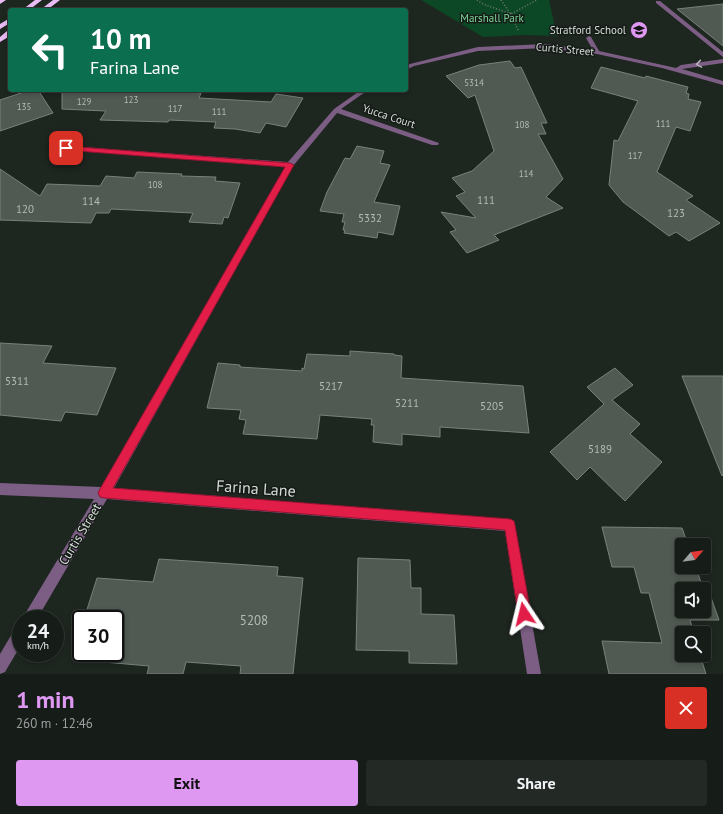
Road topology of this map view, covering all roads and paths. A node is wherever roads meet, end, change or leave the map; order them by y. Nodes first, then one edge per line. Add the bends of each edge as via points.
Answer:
1 (3, 0) edge
2 (39, 0) edge
3 (57, 0) edge
4 (477, 0) edge
5 (502, 0) edge
6 (537, 0) edge
7 (0, 2) edge
8 (658, 2) dead end
9 (28, 8) edge
10 (46, 8) edge
11 (511, 14) junction
12 (520, 36) dead end
13 (589, 38) dead end
14 (597, 52) junction
15 (723, 55) edge
16 (723, 61) edge
17 (408, 65) edge
18 (676, 70) junction
19 (723, 83) edge
20 (362, 92) edge
21 (336, 110) junction
22 (435, 143) dead end
23 (66, 148) dead end
24 (290, 165) junction
25 (0, 489) edge
26 (104, 493) junction
27 (34, 610) edge
28 (12, 647) edge
29 (0, 667) edge
30 (534, 674) edge

1 - 7 highway
2 - 9 highway
3 - 10 highway
4 - 11 path
5 - 11 path
6 - 11 path
8 - 15 street
11 - 12 path
13 - 14 street
14 - 17 street, Curtis Street via 545,46 478,49
14 - 18 street, Curtis Street
16 -> 18 street via 681,67
18 - 19 street, Curtis Street
20 - 21 street, Curtis Street
21 - 22 street, Yucca Court
21 - 24 street, Curtis Street
23 - 24 street
24 - 26 street, Curtis Street
25 - 26 street, Farina Lane
26 - 27 street, Curtis Street
26 - 30 street, Farina Lane via 510,525
28 - 29 street

